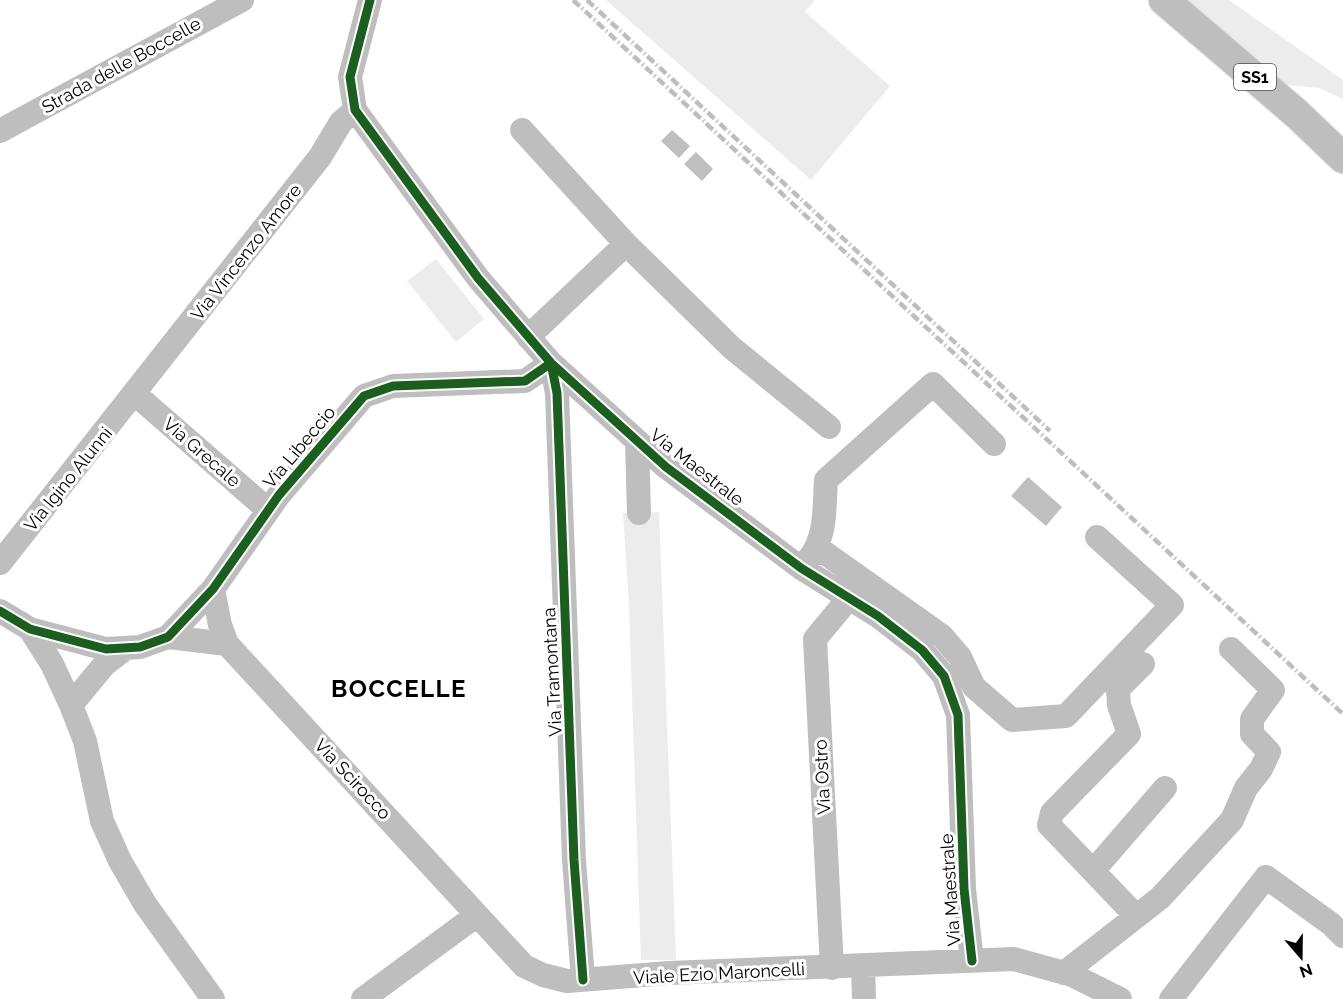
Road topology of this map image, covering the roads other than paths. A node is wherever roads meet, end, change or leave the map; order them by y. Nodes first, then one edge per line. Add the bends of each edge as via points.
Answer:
1 (242, 0) edge
2 (370, 0) edge
3 (1164, 0) edge
4 (355, 110) junction
5 (522, 130) dead end
6 (0, 131) edge
7 (1343, 158) edge
8 (626, 244) junction
9 (528, 337) junction
10 (550, 363) junction
11 (135, 394) junction
12 (829, 427) dead end
13 (637, 441) junction
14 (994, 444) dead end
15 (268, 510) junction
16 (639, 513) dead end
17 (1097, 537) dead end
18 (818, 548) junction
19 (0, 563) edge
20 (801, 568) junction
21 (213, 589) junction
22 (849, 598) junction
23 (0, 611) edge
24 (30, 629) junction
25 (168, 637) junction
26 (227, 644) junction
27 (126, 648) junction
28 (1231, 649) dead end
29 (1143, 664) dead end
30 (71, 705) junction
31 (1165, 788) dead end
32 (1093, 871) junction
33 (477, 915) junction
34 (1136, 916) junction
35 (1343, 936) edge
36 (972, 961) junction
37 (863, 966) junction
38 (832, 968) junction
39 (1064, 973) junction
40 (583, 980) junction
41 (213, 999) edge
42 (363, 999) edge
43 (864, 999) edge
44 (1120, 999) edge
45 (1171, 999) edge

1 - 6 street, Strada delle Boccelle
2 - 4 street, Via Maestrale via 350,77
3 - 7 main road, SS1
4 - 9 street, Via Maestrale via 478,278
4 - 11 street, Via Vincenzo Amore via 341,122 320,157
5 - 8 street
8 - 9 street
8 - 12 street via 732,348
9 - 10 street, Via Maestrale
10 - 13 street, Via Maestrale
10 - 15 street, Via Libeccio via 525,381 393,386 364,396
10 - 40 street, Via Tramontana via 556,393 574,860
11 - 15 street, Via Grecale
11 - 19 street, Via Igino Alunni
13 - 16 street
13 - 20 street, Via Maestrale
14 - 18 street via 933,384 826,480
15 - 21 street, Via Libeccio
17 - 18 street via 1172,605 1066,716 1012,720 974,687 960,657 942,636
18 - 20 street
20 - 22 street, Via Maestrale
21 - 25 street, Via Libeccio
21 - 26 street, Via Scirocco
22 - 36 street, Via Maestrale via 922,650 944,676 958,715 964,889
22 - 38 street, Via Ostro via 815,639
23 - 24 street
24 - 27 street via 106,649
24 - 30 street
25 - 26 street
25 - 27 street, Via Libeccio
26 - 33 street, Via Scirocco
27 - 30 street via 104,665
28 - 34 street via 1273,690 1255,712 1251,728 1269,752 1245,788 1233,820 1160,898
29 - 32 street via 1118,689 1129,734 1052,813 1049,825
30 - 41 street via 85,741 102,821 120,861
31 - 32 street
32 - 34 street
33 - 40 street, Viale Ezio Maroncelli via 524,966 567,981
33 - 42 street
34 - 39 street
35 - 45 street via 1266,877
36 - 37 street, Viale Ezio Maroncelli
36 - 39 street, Viale Ezio Maroncelli via 1014,959
37 - 38 street, Viale Ezio Maroncelli
37 - 43 street
38 - 40 street, Viale Ezio Maroncelli
39 - 44 street, Viale Ezio Maroncelli

